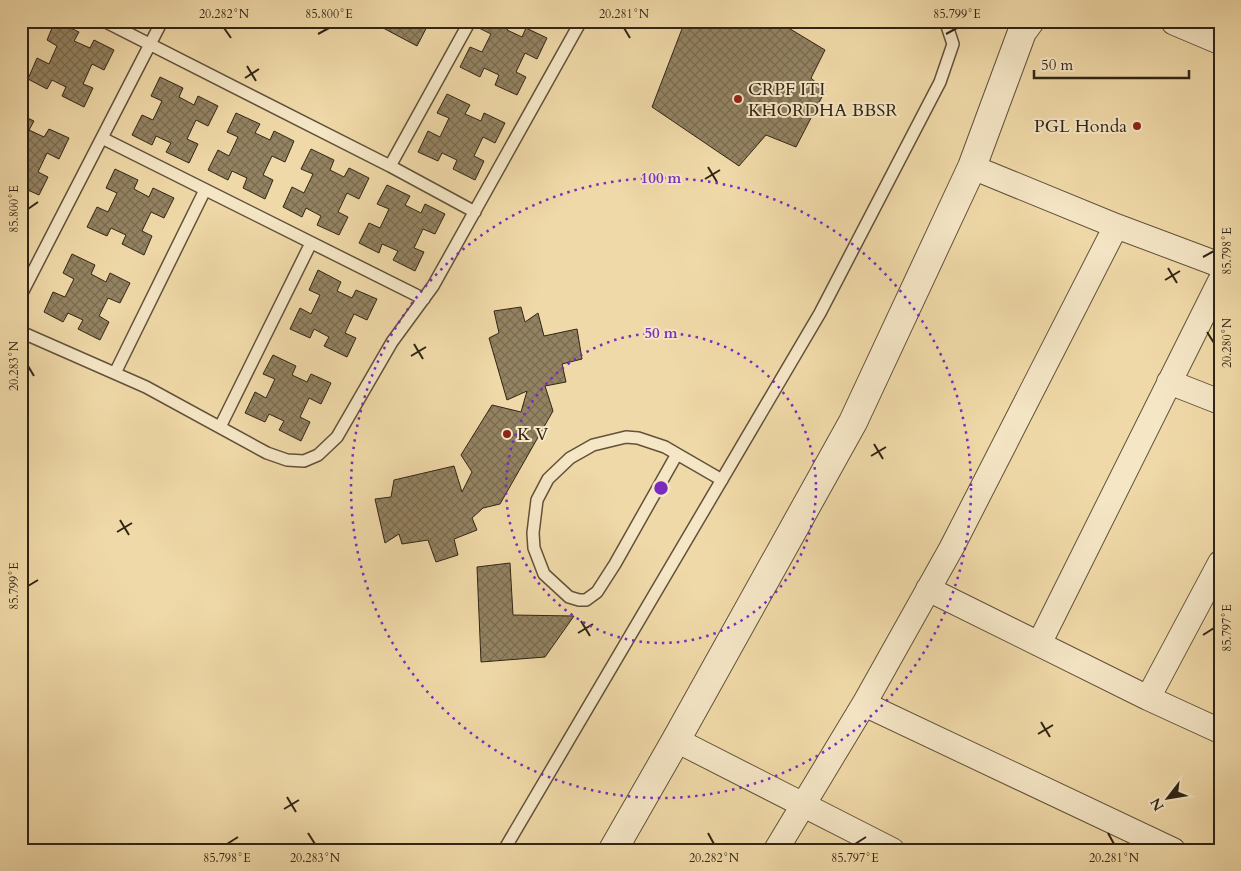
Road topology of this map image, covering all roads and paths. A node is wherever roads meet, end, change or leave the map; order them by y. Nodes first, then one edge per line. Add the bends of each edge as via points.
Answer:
1 (104, 21) edge
2 (162, 21) edge
3 (470, 21) edge
4 (581, 21) edge
5 (944, 21) edge
6 (1174, 21) edge
7 (1024, 25) edge
8 (1220, 40) edge
9 (150, 45) junction
10 (102, 138) junction
11 (390, 166) junction
12 (972, 167) junction
13 (205, 190) junction
14 (475, 212) junction
15 (1116, 226) junction
16 (311, 243) junction
17 (1220, 265) edge
18 (1220, 281) edge
19 (21, 295) edge
20 (424, 300) junction
21 (21, 332) edge
22 (115, 373) junction
23 (1169, 382) junction
24 (1220, 402) edge
25 (220, 427) junction
26 (677, 454) junction
27 (722, 480) junction
28 (1220, 562) edge
29 (928, 589) junction
30 (1039, 644) junction
31 (1148, 698) junction
32 (864, 704) junction
33 (1220, 731) edge
34 (676, 740) junction
35 (803, 804) junction
36 (504, 850) edge
37 (613, 850) edge
38 (776, 850) edge
39 (892, 850) edge
40 (1173, 850) edge

1 - 9 lane
2 - 9 lane
3 - 11 lane
4 - 14 lane
5 - 27 lane via 953,44 940,82 820,313
6 - 8 street
7 - 12 street
9 - 10 lane
9 - 11 lane
10 - 13 lane
10 - 19 lane
11 - 14 lane
12 - 15 street
12 - 34 street via 853,422
13 - 16 lane
13 - 22 lane
14 - 20 lane
15 - 17 street
15 - 29 street
16 - 20 lane
16 - 25 lane
18 - 23 street
20 - 25 lane via 392,342 337,436 318,455 304,461 287,460 267,453
21 - 22 lane
22 - 25 lane
23 - 24 street
23 - 30 street
26 - 26 lane via 638,438 626,437 593,445 570,458 548,479 536,500 534,548 544,574 569,597 586,600 597,592
26 - 27 lane
27 - 36 lane
28 - 31 street
29 - 30 street
29 - 32 street
30 - 31 street
31 - 33 street
32 - 35 street
32 - 40 street
34 - 35 street
34 - 37 street
35 - 38 street
35 - 39 street

